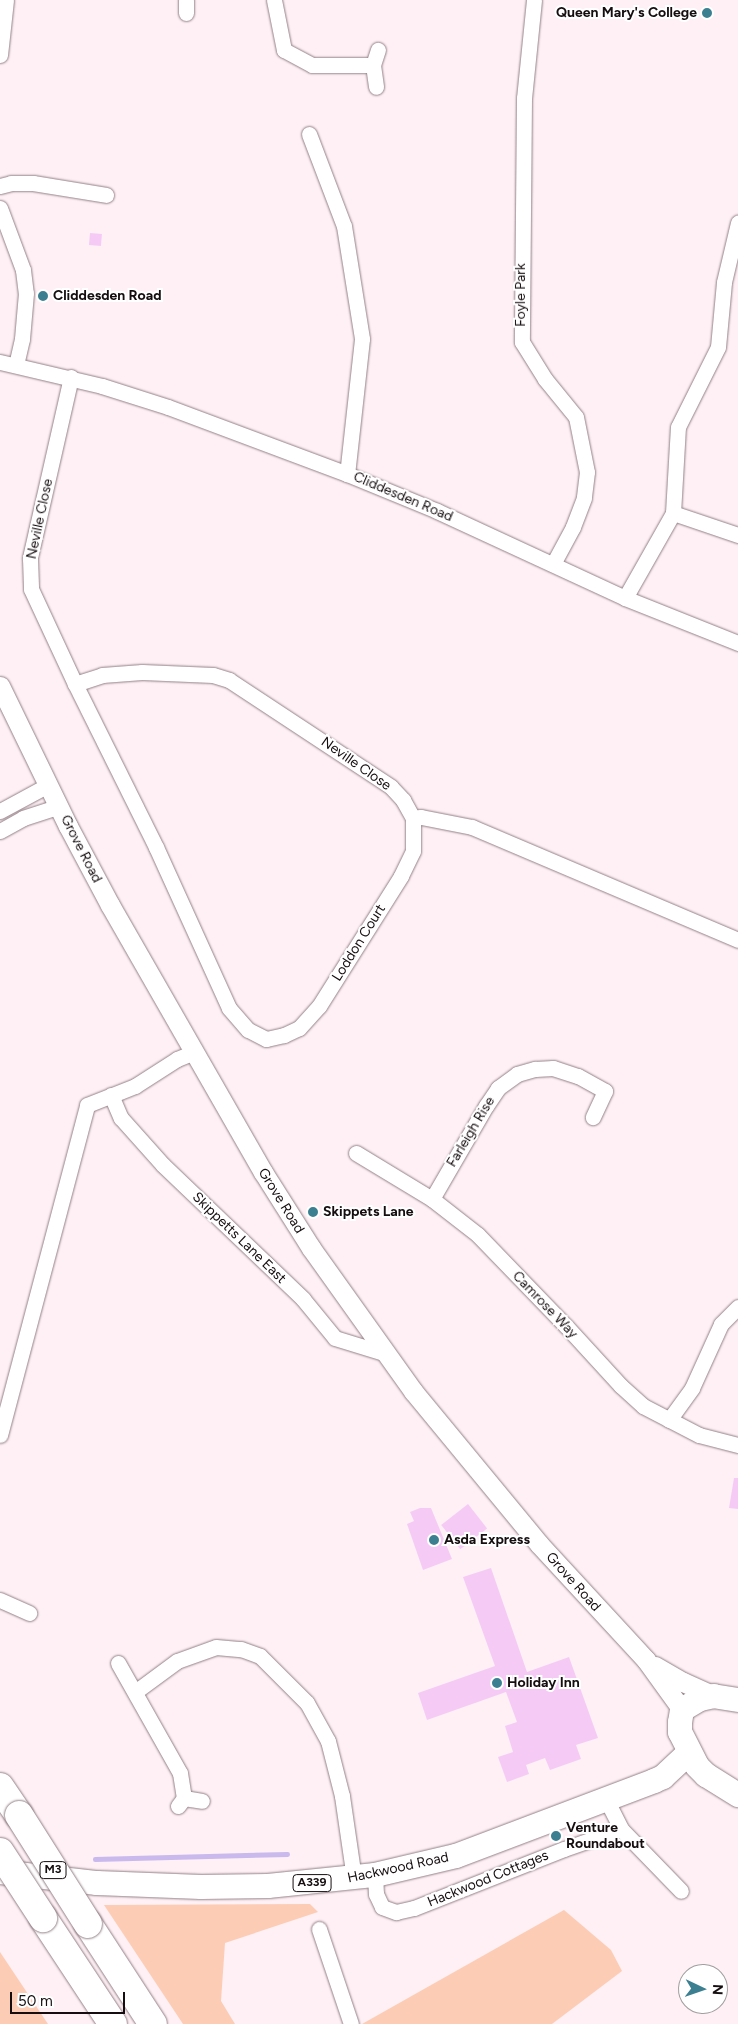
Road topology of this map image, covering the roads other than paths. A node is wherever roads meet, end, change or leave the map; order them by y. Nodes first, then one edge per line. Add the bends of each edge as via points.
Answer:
1 (6, 0) edge
2 (274, 0) edge
3 (534, 0) edge
4 (378, 50) dead end
5 (0, 55) edge
6 (373, 66) junction
7 (376, 87) dead end
8 (309, 134) dead end
9 (0, 186) edge
10 (106, 195) dead end
11 (0, 208) edge
12 (738, 223) edge
13 (0, 362) edge
14 (16, 364) junction
15 (71, 377) junction
16 (348, 474) junction
17 (673, 513) junction
18 (738, 535) edge
19 (553, 564) junction
20 (625, 598) junction
21 (738, 643) edge
22 (75, 684) junction
23 (0, 686) edge
24 (48, 785) junction
25 (59, 806) junction
26 (0, 811) edge
27 (413, 818) junction
28 (0, 831) edge
29 (738, 940) edge
30 (266, 1039) joint
31 (194, 1052) junction
32 (111, 1095) junction
33 (593, 1116) dead end
34 (356, 1153) dead end
35 (432, 1199) junction
36 (738, 1307) edge
37 (387, 1354) junction
38 (669, 1420) junction
39 (0, 1436) edge
40 (738, 1445) edge
41 (0, 1600) edge
42 (29, 1613) dead end
43 (646, 1660) junction
44 (118, 1662) dead end
45 (135, 1692) junction
46 (714, 1696) junction
47 (738, 1700) edge
48 (682, 1710) junction
49 (689, 1752) junction
50 (663, 1777) junction
51 (0, 1787) edge
52 (728, 1790) edge
53 (606, 1799) junction
54 (202, 1801) dead end
55 (621, 1829) junction
56 (0, 1852) edge
57 (0, 1872) edge
58 (364, 1877) junction
59 (681, 1891) dead end
60 (319, 1929) dead end
61 (113, 2024) edge
62 (153, 2024) edge
63 (351, 2024) edge

1 - 5 street
2 - 6 street via 284,50 312,65
3 - 19 street, Foyle Park via 524,98 522,342 545,379 576,417 588,472 584,498 573,527
4 - 6 street
6 - 7 street
8 - 16 street via 344,226 362,339
9 - 10 street via 33,183
11 - 14 street via 23,270 26,292 22,339
12 - 17 street via 724,282 718,347 678,427
13 - 14 street, Cliddesden Road
14 - 15 street, Cliddesden Road
15 - 16 street, Cliddesden Road via 168,407
15 - 22 street, Neville Close via 30,564 31,588 36,603
16 - 19 street, Cliddesden Road
17 - 18 street
17 - 20 street
19 - 20 street, Cliddesden Road
20 - 21 street, Cliddesden Road
22 - 27 street, Neville Close via 102,675 142,672 213,676 229,680 391,787
22 - 30 street, Neville Close via 156,847 229,1008 248,1030
23 - 24 street, Grove Road
24 - 25 street, Grove Road
24 - 26 street
25 - 28 street via 23,818
25 - 31 street, Grove Road via 110,905
27 - 29 street via 472,827
27 - 30 street, Loddon Court via 413,851 401,876 319,1006 299,1028
31 - 32 street via 177,1059 136,1086
31 - 37 street, Grove Road via 311,1248
32 - 37 street, Skippetts Lane East via 121,1118 157,1158 303,1299 335,1338
32 - 39 street via 87,1105
33 - 35 street, Farleigh Rise via 605,1090 553,1068 517,1074 498,1088
34 - 35 street, Camrose Way
35 - 38 street, Camrose Way via 478,1235 620,1386 643,1406
36 - 38 street via 721,1324 692,1388
37 - 43 street, Grove Road via 413,1391 539,1544
38 - 40 street, Camrose Way via 699,1435
41 - 42 street
43 - 46 street, Grove Road
43 - 48 street, Grove Road
44 - 45 street
45 - 54 street via 180,1773 181,1802
45 - 58 street via 176,1661 216,1647 242,1648 260,1656 307,1703 328,1741
46 - 47 main road
46 - 48 main road via 700,1699
48 - 49 main road via 680,1732
49 - 50 main road, Hackwood Road / A339
49 - 52 main road via 706,1775
50 - 52 main road, Hackwood Road / A339
50 - 53 main road, Hackwood Road / A339
51 - 62 highway, M3, bridge
53 - 55 street
53 - 58 main road, Hackwood Road / A339 via 456,1856
55 - 58 street, Hackwood Cottages via 396,1912 382,1907
55 - 59 street
56 - 61 highway, M3, bridge
57 - 58 main road, Hackwood Road / A339 via 97,1883 201,1887 268,1886
60 - 63 street

